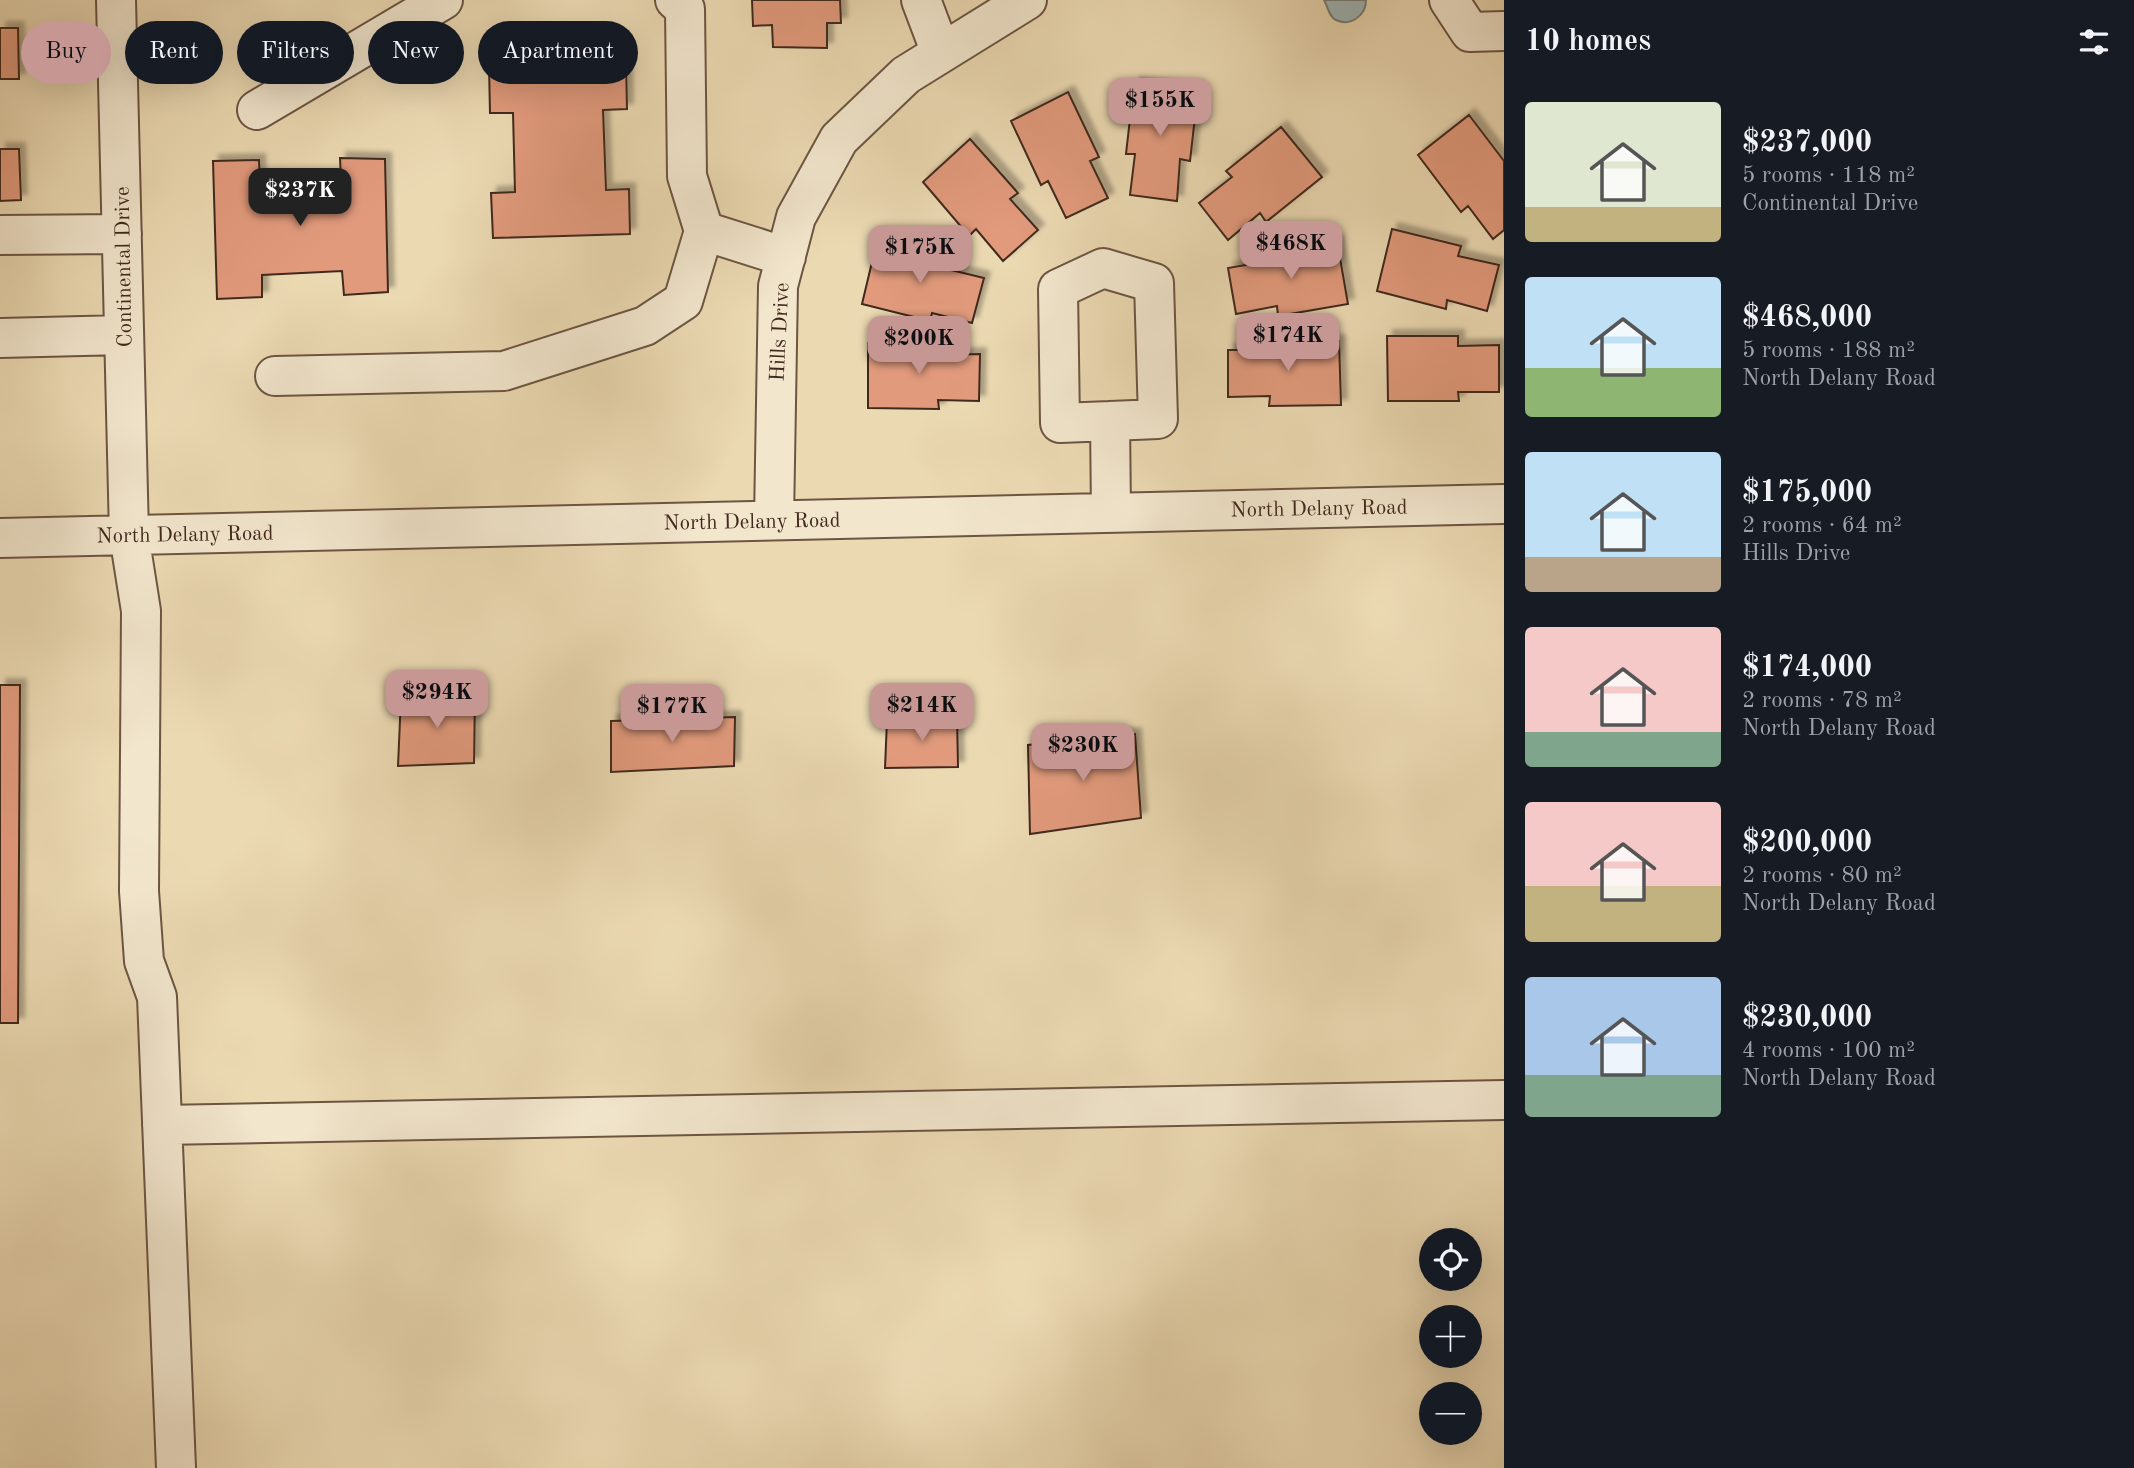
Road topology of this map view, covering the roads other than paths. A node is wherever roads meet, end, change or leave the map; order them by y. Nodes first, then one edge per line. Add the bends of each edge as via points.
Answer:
1 (116, 0) edge
2 (443, 0) edge
3 (676, 0) edge
4 (921, 0) edge
5 (1027, 0) edge
6 (1450, 0) edge
7 (1504, 31) edge
8 (941, 53) junction
9 (257, 110) dead end
10 (704, 231) junction
11 (0, 234) edge
12 (122, 234) junction
13 (786, 257) junction
14 (124, 335) junction
15 (0, 338) edge
16 (275, 376) dead end
17 (1110, 421) dead end
18 (1504, 504) edge
19 (1111, 513) junction
20 (774, 520) junction
21 (129, 535) junction
22 (0, 538) edge
23 (1504, 1100) edge
24 (162, 1125) junction
25 (176, 1468) edge

1 - 12 street, Continental Drive
2 - 9 street
3 - 10 street via 685,9 687,176
4 - 8 street
5 - 8 street, Hills Drive
6 - 7 street via 1469,33
8 - 13 street, Hills Drive via 906,75 839,139 796,217
10 - 13 street
10 - 16 street via 683,301 645,326 504,371
11 - 12 street
12 - 14 street, Continental Drive
13 - 20 street, Hills Drive via 778,286
14 - 15 street
14 - 21 street, Continental Drive
17 - 19 street
18 - 19 street, North Delany Road
19 - 20 street, North Delany Road
20 - 21 street, North Delany Road
21 - 22 street, North Delany Road
21 - 24 street, Continental Drive via 141,611 139,891 144,961 157,997
23 - 24 street
24 - 25 street, Continental Drive

